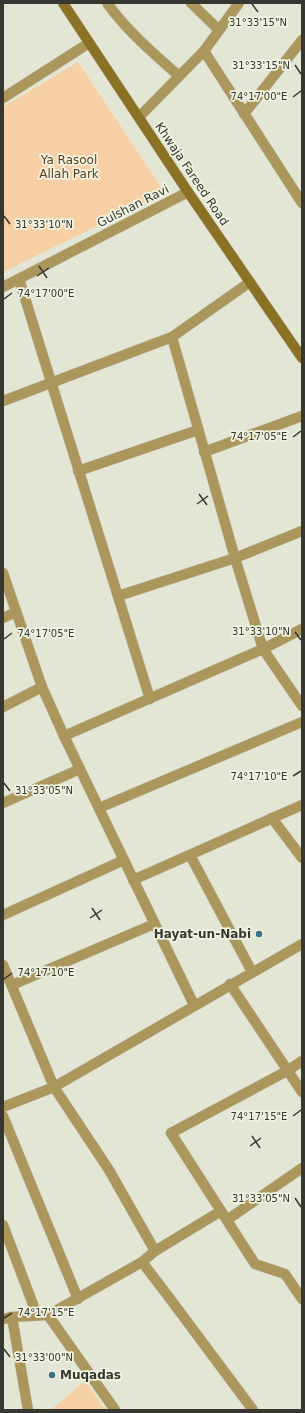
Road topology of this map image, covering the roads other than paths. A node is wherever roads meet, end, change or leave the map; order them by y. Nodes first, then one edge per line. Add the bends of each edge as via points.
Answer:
1 (63, 3) edge
2 (107, 3) edge
3 (191, 3) edge
4 (239, 3) edge
5 (219, 30) junction
6 (302, 40) edge
7 (89, 43) junction
8 (204, 51) junction
9 (179, 76) junction
10 (3, 98) edge
11 (244, 114) junction
12 (138, 117) junction
13 (188, 192) junction
14 (302, 203) edge
15 (18, 279) junction
16 (250, 282) junction
17 (3, 286) edge
18 (172, 337) junction
19 (302, 358) edge
20 (50, 383) junction
21 (3, 401) edge
22 (302, 416) edge
23 (198, 430) junction
24 (204, 452) junction
25 (78, 470) junction
26 (302, 531) edge
27 (235, 558) junction
28 (3, 573) edge
29 (118, 596) junction
30 (16, 612) junction
31 (3, 618) edge
32 (302, 629) edge
33 (263, 649) junction
34 (42, 687) junction
35 (150, 699) junction
36 (302, 706) edge
37 (3, 707) edge
38 (302, 722) edge
39 (64, 736) junction
40 (80, 769) junction
41 (3, 803) edge
42 (302, 805) edge
43 (99, 808) junction
44 (272, 818) junction
45 (190, 855) junction
46 (302, 858) edge
47 (124, 860) junction
48 (133, 880) junction
49 (3, 915) edge
50 (154, 924) junction
51 (302, 944) edge
52 (3, 965) edge
53 (252, 972) junction
54 (230, 984) junction
55 (12, 985) junction
56 (194, 1005) junction
57 (302, 1061) edge
58 (287, 1071) junction
59 (54, 1087) junction
60 (302, 1092) edge
61 (3, 1107) edge
62 (3, 1116) edge
63 (302, 1168) edge
64 (221, 1211) junction
65 (227, 1220) junction
66 (3, 1225) edge
67 (155, 1251) junction
68 (142, 1262) junction
69 (78, 1298) junction
70 (302, 1299) edge
71 (42, 1315) junction
72 (8, 1318) edge
73 (28, 1410) edge
74 (115, 1410) edge
75 (253, 1410) edge

1 - 7 main road, Khwaja Fareed Road
2 - 9 street via 116,16
3 - 5 street
4 - 5 street
5 - 8 street
6 - 11 street
7 - 10 street
7 - 12 main road, Khwaja Fareed Road
8 - 9 street
8 - 11 street
9 - 12 street
11 - 14 street
12 - 13 main road, Khwaja Fareed Road
13 - 15 street, Gulshan Ravi
13 - 16 main road, Khwaja Fareed Road
15 - 17 street, Gulshan Ravi
15 - 20 street
16 - 18 street
16 - 19 main road, Khwaja Fareed Road
18 - 20 street
18 - 23 street
20 - 21 street
20 - 25 street
22 - 24 street
23 - 24 street
23 - 25 street
24 - 27 street
25 - 29 street
26 - 27 street
27 - 29 street
27 - 33 street
28 - 30 street
29 - 35 street
30 - 31 street
30 - 34 street
32 - 33 street
33 - 35 street
33 - 36 street
34 - 37 street
34 - 39 street
35 - 39 street
38 - 43 street
39 - 40 street
40 - 41 street
40 - 43 street
42 - 44 street
43 - 47 street
44 - 45 street
44 - 46 street
45 - 48 street
45 - 53 street
47 - 48 street
47 - 49 street
48 - 50 street
50 - 55 street
50 - 56 street
51 - 53 street
52 - 55 street
53 - 54 street
54 - 56 street
54 - 58 street
55 - 59 street
56 - 59 street
57 - 58 street
58 - 60 street
58 - 64 street via 171,1133
59 - 61 street
59 - 67 street via 109,1170
62 - 69 street
63 - 65 street
64 - 65 street
64 - 67 street
65 - 70 street via 255,1264 286,1274
66 - 71 street
67 - 68 street
68 - 69 street
68 - 75 street
69 - 71 street
71 - 72 street
71 - 74 street
72 - 73 street

